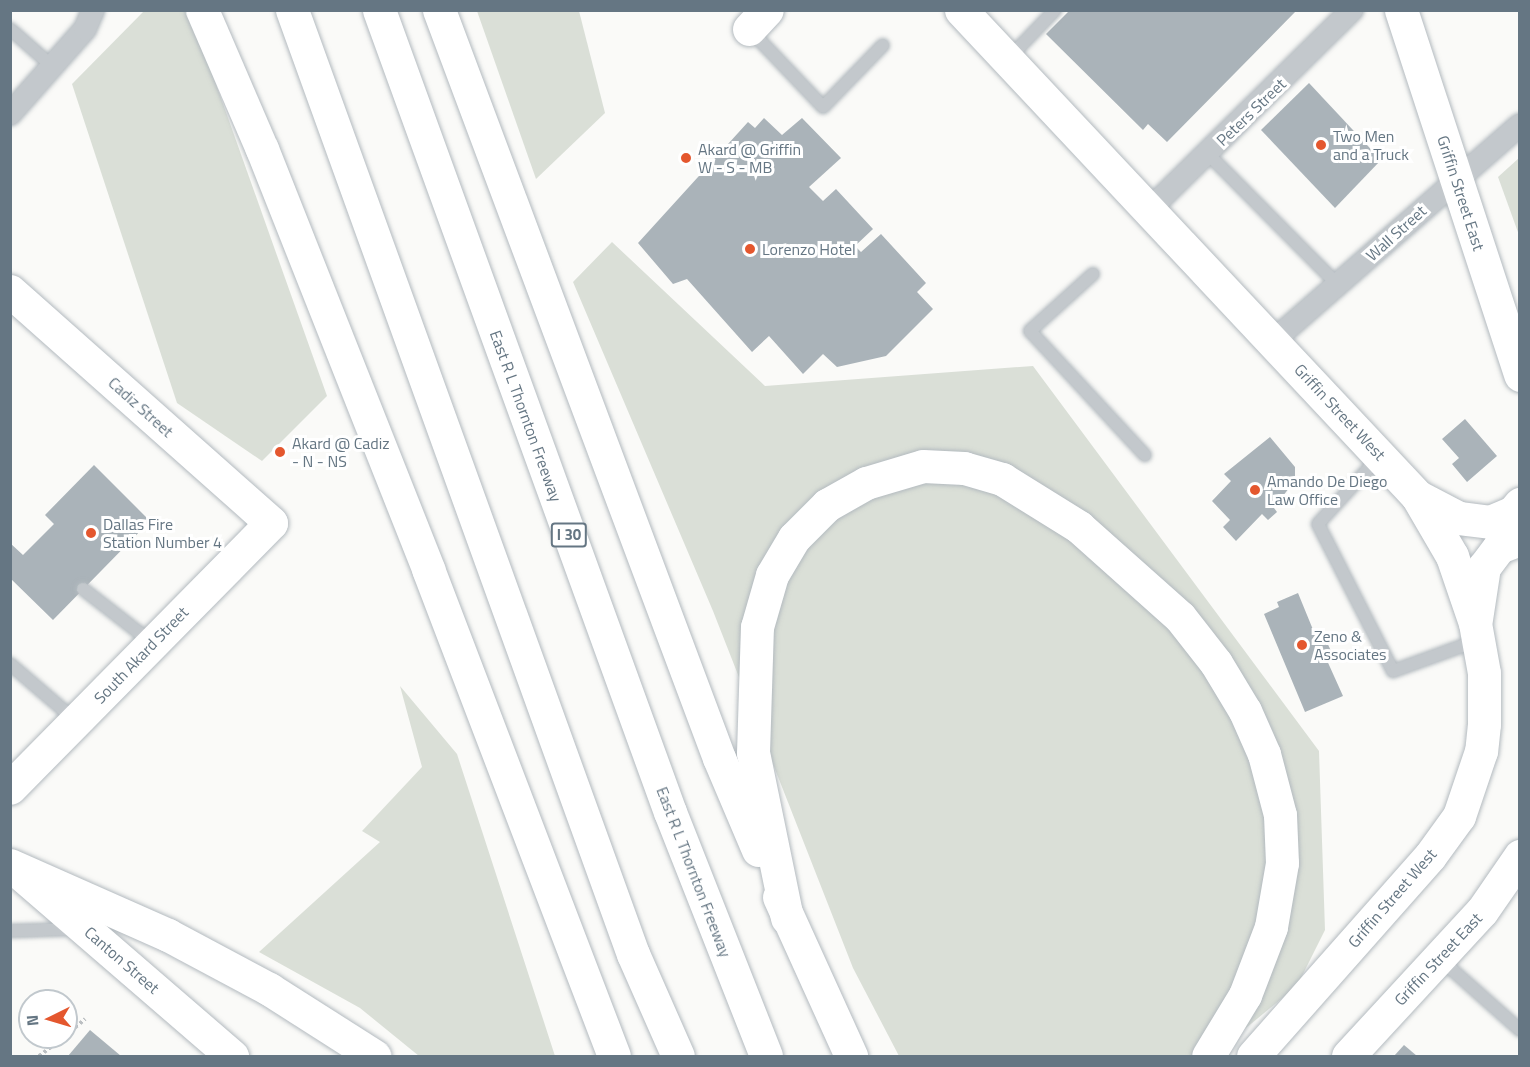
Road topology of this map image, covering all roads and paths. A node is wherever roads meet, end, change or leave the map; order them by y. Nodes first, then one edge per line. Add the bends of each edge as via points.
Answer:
1 (202, 10) edge
2 (216, 10) edge
3 (292, 10) edge
4 (379, 10) edge
5 (961, 10) edge
6 (1055, 10) edge
7 (1352, 10) edge
8 (1401, 10) edge
9 (443, 17) edge
10 (89, 20) edge
11 (758, 20) edge
12 (10, 29) edge
13 (883, 45) dead end
14 (1006, 60) junction
15 (52, 66) junction
16 (10, 114) edge
17 (1520, 124) edge
18 (262, 149) junction
19 (1208, 154) junction
20 (1457, 178) junction
21 (1147, 212) junction
22 (1093, 274) dead end
23 (1338, 285) junction
24 (10, 291) edge
25 (1273, 341) junction
26 (1520, 375) edge
27 (1145, 455) dead end
28 (1381, 455) junction
29 (1417, 496) junction
30 (1520, 504) edge
31 (271, 523) joint
32 (1520, 539) edge
33 (83, 589) dead end
34 (1477, 631) junction
35 (153, 643) junction
36 (10, 664) edge
37 (76, 721) junction
38 (12, 782) edge
39 (1520, 856) edge
40 (10, 865) edge
41 (787, 918) junction
42 (87, 929) junction
43 (10, 931) edge
44 (1439, 958) junction
45 (85, 1019) dead end
46 (78, 1025) edge
47 (1520, 1030) edge
48 (232, 1056) edge
49 (374, 1056) edge
50 (614, 1056) edge
51 (678, 1056) edge
52 (766, 1056) edge
53 (851, 1056) edge
54 (1208, 1056) edge
55 (1253, 1056) edge
56 (1348, 1056) edge

1 - 18 main road
2 - 18 main road
3 - 51 main road via 633,954
4 - 52 main road, East R L Thornton Freeway / I 30 via 670,812
5 - 14 main road, Griffin Street West
6 - 14 lane
7 - 19 street, Peters Street
8 - 20 main road, Griffin Street East
9 - 41 main road via 719,758
10 - 15 street
11 - 13 lane via 823,107
12 - 15 lane
14 - 21 main road, Griffin Street West
15 - 16 street
17 - 20 street, Wall Street
18 - 50 main road
19 - 21 street, Peters Street
19 - 23 lane
20 - 23 street, Wall Street
20 - 26 main road, Griffin Street East
21 - 25 main road, Griffin Street West
22 - 27 lane via 1030,332
23 - 25 street, Wall Street
24 - 31 main road, Cadiz Street
25 - 28 main road, Griffin Street West
28 - 29 main road, Griffin Street West
28 - 34 lane via 1318,524 1393,671
29 - 30 main road via 1459,518 1490,522 1513,512
29 - 34 main road, Griffin Street West via 1452,556
31 - 35 main road, South Akard Street
32 - 34 main road via 1499,547 1484,567
33 - 35 lane
34 - 55 main road, Griffin Street West via 1484,674 1481,751 1459,816 1430,856
35 - 37 main road, South Akard Street
36 - 37 lane
37 - 38 main road, South Akard Street
39 - 44 main road, Griffin Street East via 1482,911
40 - 42 main road, Canton Street
40 - 49 main road via 168,935 269,989
41 - 53 main road
41 - 54 main road via 753,753 757,627 772,575 794,538 826,505 866,483 923,466 964,468 1002,479 1079,527 1180,617 1216,663 1245,711 1264,754 1280,815 1282,863 1271,927 1245,995
42 - 43 lane
42 - 48 main road, Canton Street
44 - 47 lane
44 - 56 main road, Griffin Street East
45 - 46 path

